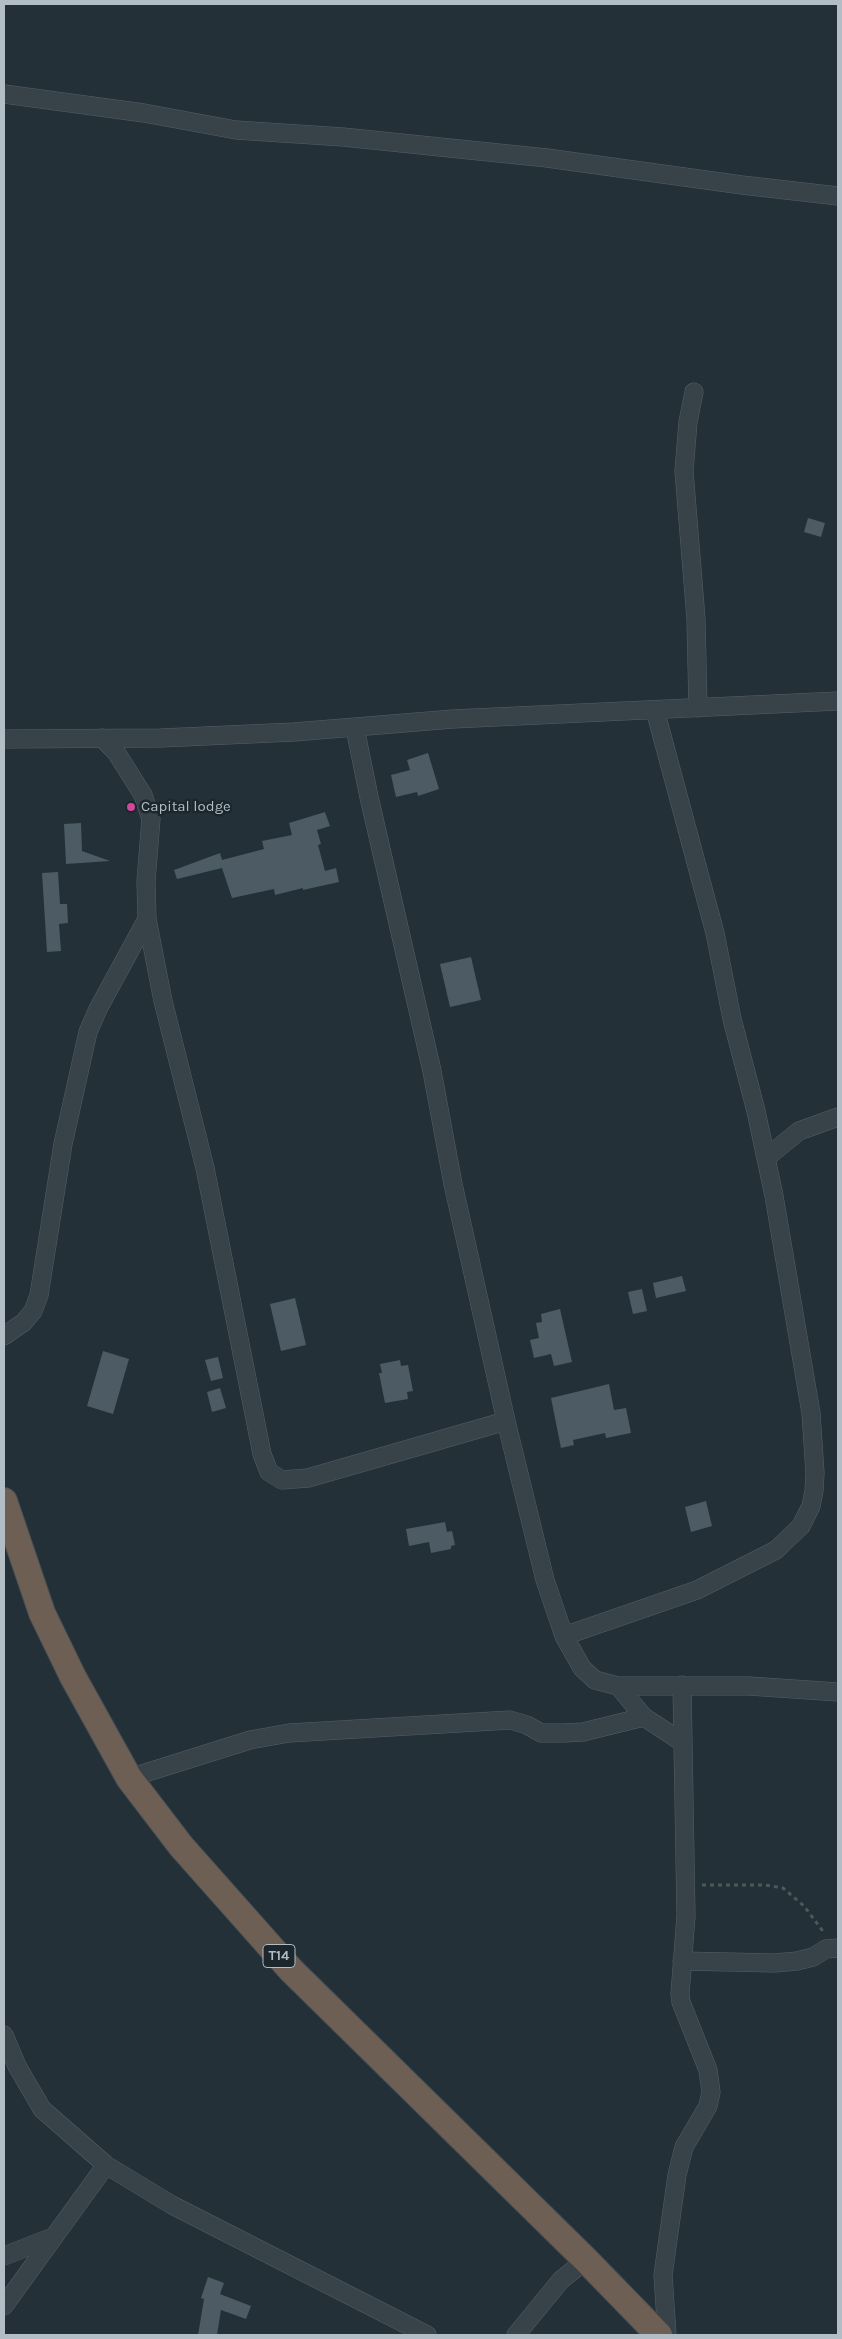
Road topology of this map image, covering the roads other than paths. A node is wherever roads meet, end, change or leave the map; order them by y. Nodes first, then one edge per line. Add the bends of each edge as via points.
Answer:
1 (4, 94) edge
2 (838, 196) edge
3 (694, 392) dead end
4 (838, 701) edge
5 (698, 708) junction
6 (655, 710) junction
7 (355, 728) junction
8 (102, 738) junction
9 (4, 740) edge
10 (147, 919) junction
11 (838, 1117) edge
12 (766, 1158) junction
13 (4, 1336) edge
14 (506, 1421) junction
15 (4, 1501) edge
16 (564, 1636) junction
17 (682, 1685) junction
18 (618, 1686) junction
19 (838, 1692) edge
20 (644, 1717) junction
21 (682, 1742) junction
22 (129, 1778) junction
23 (836, 1947) edge
24 (682, 1961) junction
25 (4, 2035) edge
26 (106, 2165) junction
27 (54, 2236) junction
28 (4, 2256) edge
29 (586, 2260) junction
30 (4, 2306) edge
31 (427, 2335) edge
32 (516, 2335) edge
33 (659, 2335) edge
34 (667, 2335) edge

1 - 2 street via 144,113 236,130 353,138 547,158
3 - 5 street via 684,471 696,619
4 - 5 street
5 - 6 street
6 - 7 street via 453,719
6 - 12 street via 715,933
7 - 8 street
7 - 14 street
8 - 9 street
8 - 10 street via 116,752 147,805 151,820 146,881
10 - 13 street via 88,1032 33,1311
10 - 14 street via 163,1001 205,1168 262,1454 269,1472 282,1480 308,1478
11 - 12 street via 799,1131
12 - 16 street via 790,1279 811,1413 815,1473 814,1492 806,1516 776,1550 720,1580
14 - 16 street via 545,1580
15 - 22 highway, T14 via 42,1612 72,1677
16 - 18 street via 582,1668 594,1680
17 - 18 street
17 - 19 street
17 - 21 street
18 - 20 street
20 - 21 street
20 - 22 street via 583,1732 564,1733 541,1733 510,1720 289,1734 250,1740
21 - 24 street via 686,1885
22 - 29 highway, T14 via 182,1846 291,1970
23 - 24 street via 797,1961
24 - 34 street via 681,2002 708,2070 711,2092 708,2106 684,2147 677,2175 663,2275
25 - 26 street via 17,2066 42,2108
26 - 27 street
26 - 31 street via 172,2205
27 - 28 street
27 - 30 street
29 - 32 street via 561,2280
29 - 33 highway, T14

